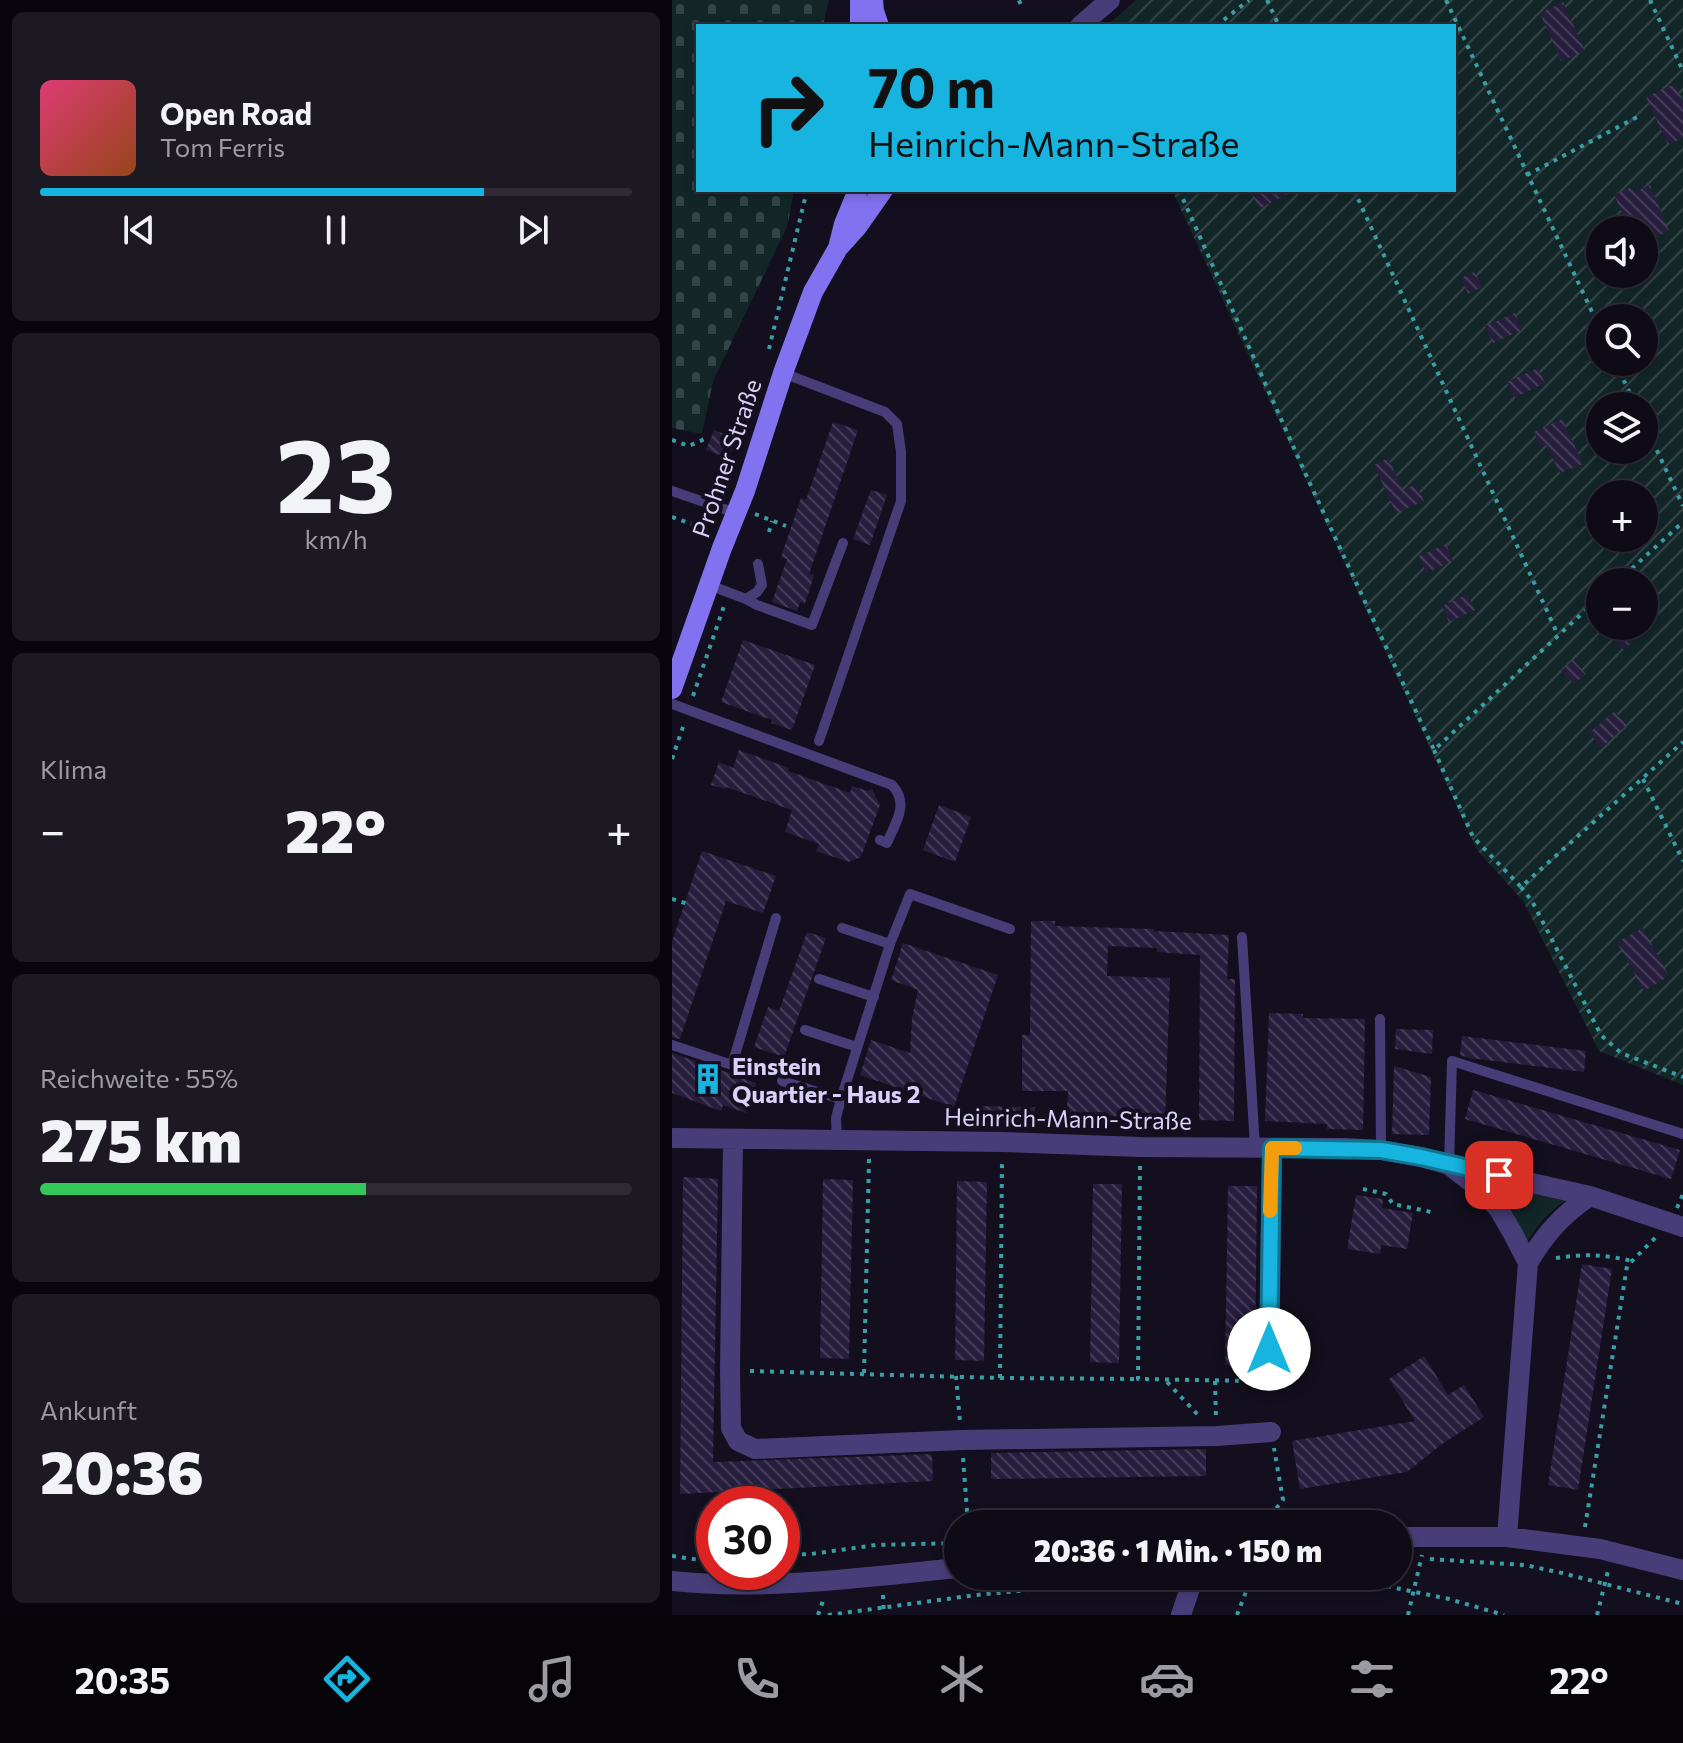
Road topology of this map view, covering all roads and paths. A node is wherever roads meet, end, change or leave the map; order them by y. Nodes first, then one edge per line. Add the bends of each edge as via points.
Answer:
1 (860, 0) edge
2 (873, 0) edge
3 (1110, 0) edge
4 (1249, 0) edge
5 (1267, 0) edge
6 (1446, 0) edge
7 (1650, 0) edge
8 (860, 24) edge
9 (878, 24) edge
10 (1082, 24) edge
11 (1219, 24) edge
12 (1278, 24) edge
13 (1683, 71) edge
14 (1639, 116) dead end
15 (1527, 175) junction
16 (807, 192) edge
17 (857, 192) edge
18 (882, 192) edge
19 (1180, 192) edge
20 (1355, 192) edge
21 (838, 248) junction
22 (1588, 304) edge
23 (769, 351) dead end
24 (783, 373) junction
25 (709, 437) dead end
26 (672, 440) edge
27 (1658, 453) edge
28 (672, 491) edge
29 (1683, 506) edge
30 (746, 514) junction
31 (672, 517) edge
32 (772, 521) junction
33 (1683, 522) edge
34 (786, 526) dead end
35 (769, 532) dead end
36 (705, 542) dead end
37 (843, 543) dead end
38 (758, 564) dead end
39 (1632, 568) edge
40 (709, 585) junction
41 (729, 593) junction
42 (746, 599) junction
43 (1586, 610) edge
44 (1558, 635) junction
45 (672, 689) edge
46 (672, 704) edge
47 (688, 711) junction
48 (819, 741) dead end
49 (1683, 742) edge
50 (1434, 750) junction
51 (672, 759) edge
52 (1643, 779) junction
53 (880, 840) dead end
54 (1683, 861) edge
55 (1521, 887) junction
56 (672, 899) edge
57 (688, 904) dead end
58 (776, 918) dead end
59 (842, 928) dead end
60 (1010, 929) dead end
61 (1242, 937) dead end
62 (890, 944) junction
63 (819, 979) dead end
64 (874, 997) junction
65 (1380, 1019) dead end
66 (805, 1030) dead end
67 (672, 1045) edge
68 (857, 1047) junction
69 (1683, 1077) edge
70 (782, 1081) dead end
71 (841, 1099) junction
72 (1683, 1134) edge
73 (672, 1138) edge
74 (733, 1139) junction
75 (837, 1140) junction
76 (869, 1140) junction
77 (1002, 1142) junction
78 (1140, 1147) junction
79 (1263, 1147) junction
80 (1381, 1150) junction
81 (1449, 1165) junction
82 (1363, 1189) dead end
83 (1590, 1196) junction
84 (1431, 1212) dead end
85 (1677, 1225) edge
86 (1632, 1261) junction
87 (1528, 1263) junction
88 (730, 1370) junction
89 (864, 1373) junction
90 (1000, 1378) junction
91 (1138, 1379) junction
92 (1166, 1380) junction
93 (1215, 1381) junction
94 (1269, 1381) joint
95 (1271, 1432) dead end
96 (1217, 1436) junction
97 (1585, 1527) dead end
98 (1412, 1537) edge
99 (1426, 1537) junction
100 (1507, 1537) junction
101 (944, 1543) edge
102 (1613, 1552) junction
103 (800, 1554) edge
104 (672, 1556) edge
105 (1421, 1558) junction
106 (696, 1559) edge
107 (944, 1569) edge
108 (1683, 1570) edge
109 (672, 1581) edge
110 (1605, 1584) junction
111 (1028, 1590) edge
112 (1189, 1590) edge
113 (1247, 1590) edge
114 (1404, 1590) edge
115 (1414, 1592) junction
116 (1683, 1604) edge
117 (828, 1615) edge
118 (1181, 1615) edge
119 (1237, 1615) edge
120 (1408, 1615) edge
121 (1504, 1615) edge
122 (1597, 1615) edge

1 - 8 main road
2 - 9 main road
3 - 10 street
4 - 11 path
5 - 12 path
6 - 15 path
7 - 13 path
14 - 15 path
15 - 22 path
16 - 23 path
17 - 21 main road, Prohner Straße
18 - 21 main road, Prohner Straße
19 - 50 path
20 - 44 path
21 - 24 main road, Prohner Straße via 813,292
24 - 30 main road, Prohner Straße
24 - 48 lane via 885,412 897,424 901,452 901,501
25 - 26 path via 689,446
27 - 29 path
28 - 30 lane
30 - 32 path
30 - 40 main road, Prohner Straße
31 - 36 path via 709,530
32 - 34 path
32 - 35 path
33 - 39 path
37 - 42 lane via 812,625
38 - 42 lane via 762,585
40 - 41 lane
40 - 45 main road, Prohner Straße
41 - 42 lane
41 - 47 path
43 - 44 path
44 - 50 path
46 - 47 lane
47 - 51 path
47 - 53 lane via 892,785 901,799 900,811 887,843
49 - 52 path
50 - 55 path via 1473,837
52 - 54 path
52 - 55 path
55 - 69 path via 1601,1035 1621,1053
56 - 57 path
58 - 67 lane via 732,1065
59 - 62 lane
60 - 62 lane via 910,894
61 - 79 lane
62 - 64 lane
63 - 64 lane
64 - 68 lane
65 - 80 lane
66 - 68 lane
68 - 71 lane
70 - 71 lane
71 - 75 lane
72 - 81 lane via 1452,1061
73 - 74 street, Heinrich-Mann-Straße
74 - 75 street, Heinrich-Mann-Straße
74 - 88 street
75 - 76 street, Heinrich-Mann-Straße
76 - 77 street, Heinrich-Mann-Straße
76 - 89 path
77 - 78 street, Heinrich-Mann-Straße
77 - 90 path
78 - 79 street, Heinrich-Mann-Straße
78 - 91 path
79 - 80 street, Heinrich-Mann-Straße
79 - 94 street
80 - 81 street, Heinrich-Mann-Straße
81 - 83 street, Heinrich-Mann-Straße
81 - 87 street, Heinrich-Mann-Straße via 1498,1208
82 - 84 path via 1386,1194 1393,1204
83 - 85 street, Heinrich-Mann-Straße
83 - 87 street via 1564,1215
85 - 86 path
86 - 87 path via 1587,1254
86 - 97 path via 1627,1266
87 - 100 street
88 - 89 path
88 - 96 street via 731,1428 738,1441 755,1449
89 - 90 path
90 - 91 path
91 - 92 path
92 - 93 path
92 - 96 path
93 - 94 path
93 - 96 path
95 - 96 street
98 - 99 street
99 - 100 street
99 - 105 path
100 - 102 street
101 - 103 path
102 - 108 street
102 - 110 path
104 - 106 path
105 - 110 path via 1525,1565
105 - 115 path
107 - 109 street via 831,1581
110 - 116 path
110 - 122 path
111 - 117 path
112 - 118 street
113 - 119 path
114 - 115 path
115 - 120 path
115 - 121 path

